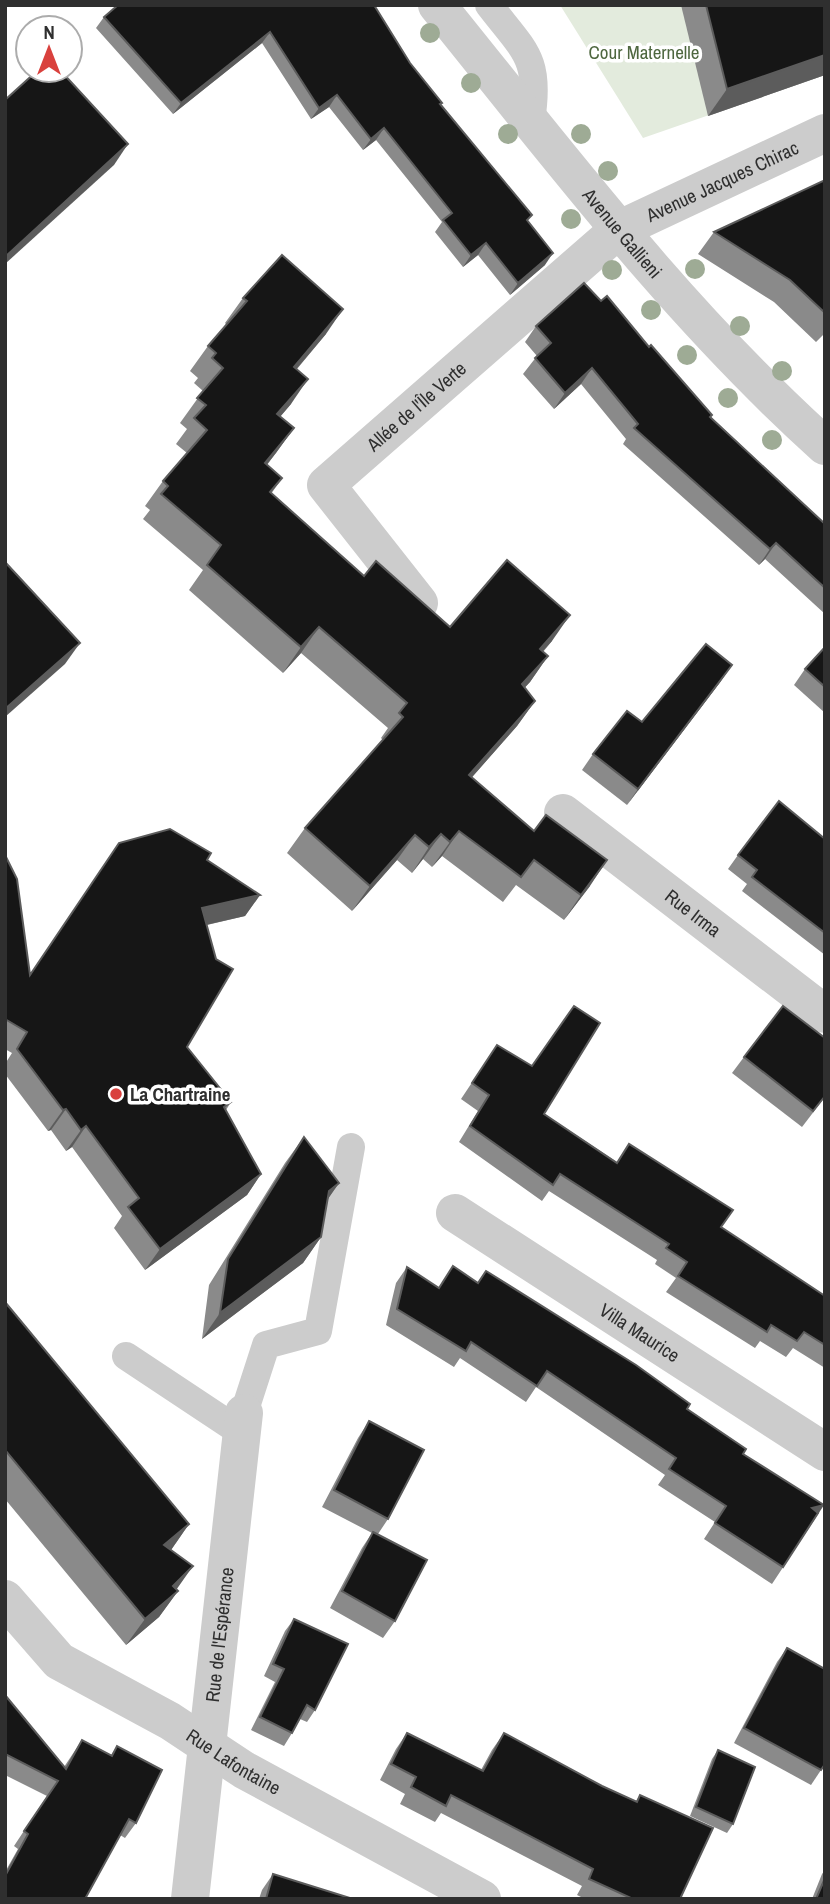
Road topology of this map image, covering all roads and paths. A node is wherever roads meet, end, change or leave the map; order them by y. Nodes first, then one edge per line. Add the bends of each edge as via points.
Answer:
1 (437, 5) edge
2 (489, 5) edge
3 (531, 121) junction
4 (825, 133) edge
5 (618, 230) junction
6 (825, 446) edge
7 (419, 603) edge
8 (563, 813) dead end
9 (825, 1014) edge
10 (351, 1147) dead end
11 (455, 1213) dead end
12 (127, 1356) dead end
13 (243, 1423) junction
14 (825, 1452) edge
15 (5, 1599) edge
16 (209, 1747) junction
17 (190, 1899) edge
18 (482, 1899) edge

1 - 3 street, Avenue Gallieni
2 - 3 lane via 531,61 536,91
3 - 5 street, Avenue Gallieni
4 - 5 street, Avenue Jacques Chirac
5 - 6 street, Avenue Gallieni via 764,391
5 - 7 street, Allée de l'Île Verte via 326,485
8 - 9 street, Rue Irma
10 - 13 lane via 318,1331 266,1345
11 - 14 street, Villa Maurice
12 - 13 lane
13 - 16 street, Rue de l'Espérance
15 - 16 street, Rue Lafontaine via 59,1661
16 - 17 street, Rue de l'Espérance
16 - 18 street, Rue Lafontaine

